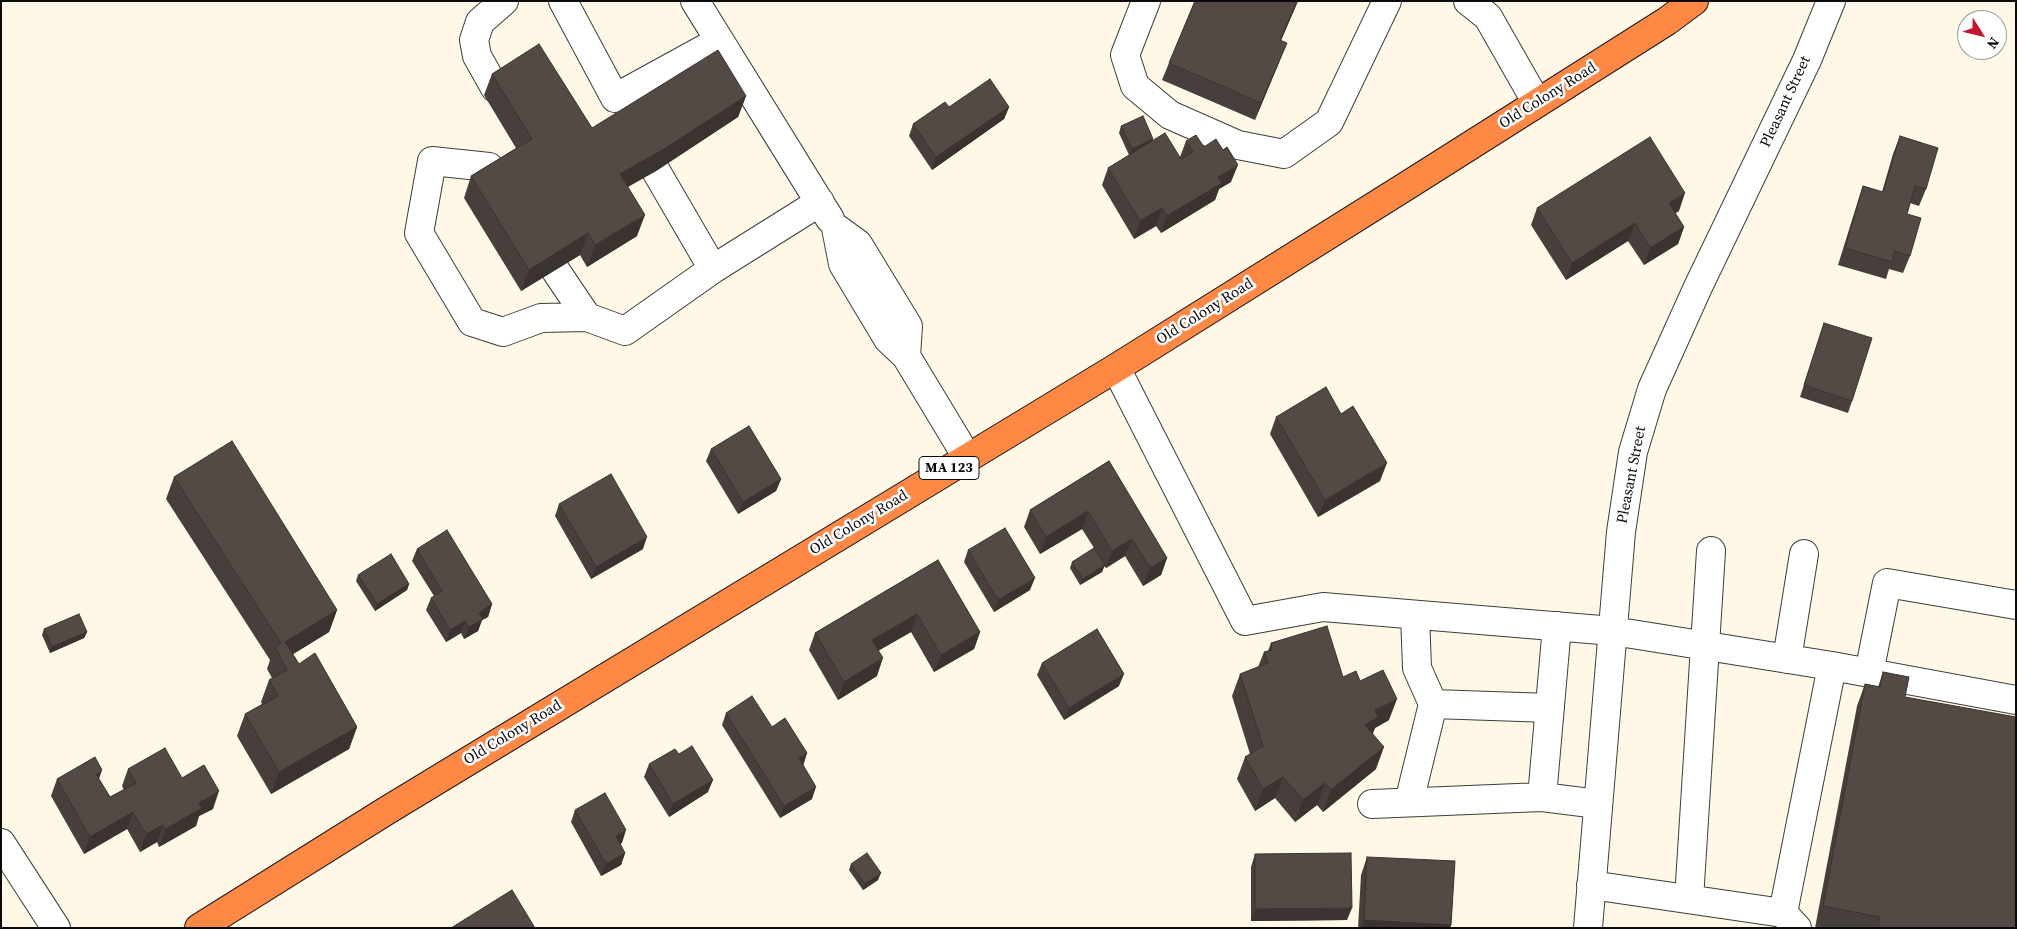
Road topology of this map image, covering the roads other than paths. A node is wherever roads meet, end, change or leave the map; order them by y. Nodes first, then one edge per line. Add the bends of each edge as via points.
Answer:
1 (504, 1) edge
2 (563, 1) edge
3 (694, 1) edge
4 (1146, 1) edge
5 (1387, 1) edge
6 (1468, 1) edge
7 (1694, 1) edge
8 (1831, 1) edge
9 (719, 41) junction
10 (496, 88) edge
11 (615, 98) junction
12 (1538, 103) junction
13 (628, 122) edge
14 (656, 171) edge
15 (496, 177) edge
16 (820, 202) junction
17 (713, 269) junction
18 (556, 271) edge
19 (586, 317) junction
20 (1116, 368) junction
21 (967, 458) junction
22 (1711, 551) dead end
23 (1804, 554) dead end
24 (2016, 605) edge
25 (1416, 615) junction
26 (1556, 626) junction
27 (1613, 631) junction
28 (1705, 646) junction
29 (1788, 659) junction
30 (1832, 666) junction
31 (1869, 673) junction
32 (2016, 700) edge
33 (1433, 704) junction
34 (1550, 708) junction
35 (1542, 797) junction
36 (1409, 802) junction
37 (1372, 804) dead end
38 (1598, 804) junction
39 (1, 843) edge
40 (1591, 885) junction
41 (1689, 899) junction
42 (1790, 920) edge
43 (56, 928) edge
44 (199, 928) edge
45 (1588, 928) edge

1 - 10 street via 480,22 474,40 477,56
2 - 11 street
3 - 9 street
4 - 5 street via 1125,55 1135,86 1170,115 1238,145 1284,154 1329,122
6 - 12 street via 1488,17
7 - 12 highway, Old Colony Road / MA 123
8 - 27 street, Pleasant Street via 1652,389 1633,452 1621,532
9 - 11 street
9 - 16 street
11 - 13 street
12 - 20 highway, Old Colony Road / MA 123
14 - 17 street
15 - 19 street via 489,167 432,161 419,233 472,322 503,332 540,318
16 - 17 street
16 - 21 street via 836,228 858,244 908,326 906,356
17 - 19 street via 625,331
18 - 19 street
20 - 21 highway, Old Colony Road / MA 123
20 - 25 street via 1245,621 1323,606
21 - 44 highway, Old Colony Road / MA 123 via 386,810
22 - 28 street
23 - 29 street
24 - 31 street via 1887,583
25 - 26 street
25 - 33 street via 1416,668
26 - 27 street
26 - 34 street
27 - 28 street
27 - 38 street, Pleasant Street
28 - 29 street
28 - 41 street
29 - 30 street
30 - 31 street
30 - 42 street
31 - 32 street
33 - 34 street
33 - 36 street
34 - 35 street
35 - 36 street
35 - 38 street
36 - 37 street
38 - 40 street, Pleasant Street
39 - 43 street
40 - 41 street
40 - 45 street, Pleasant Street
41 - 42 street

